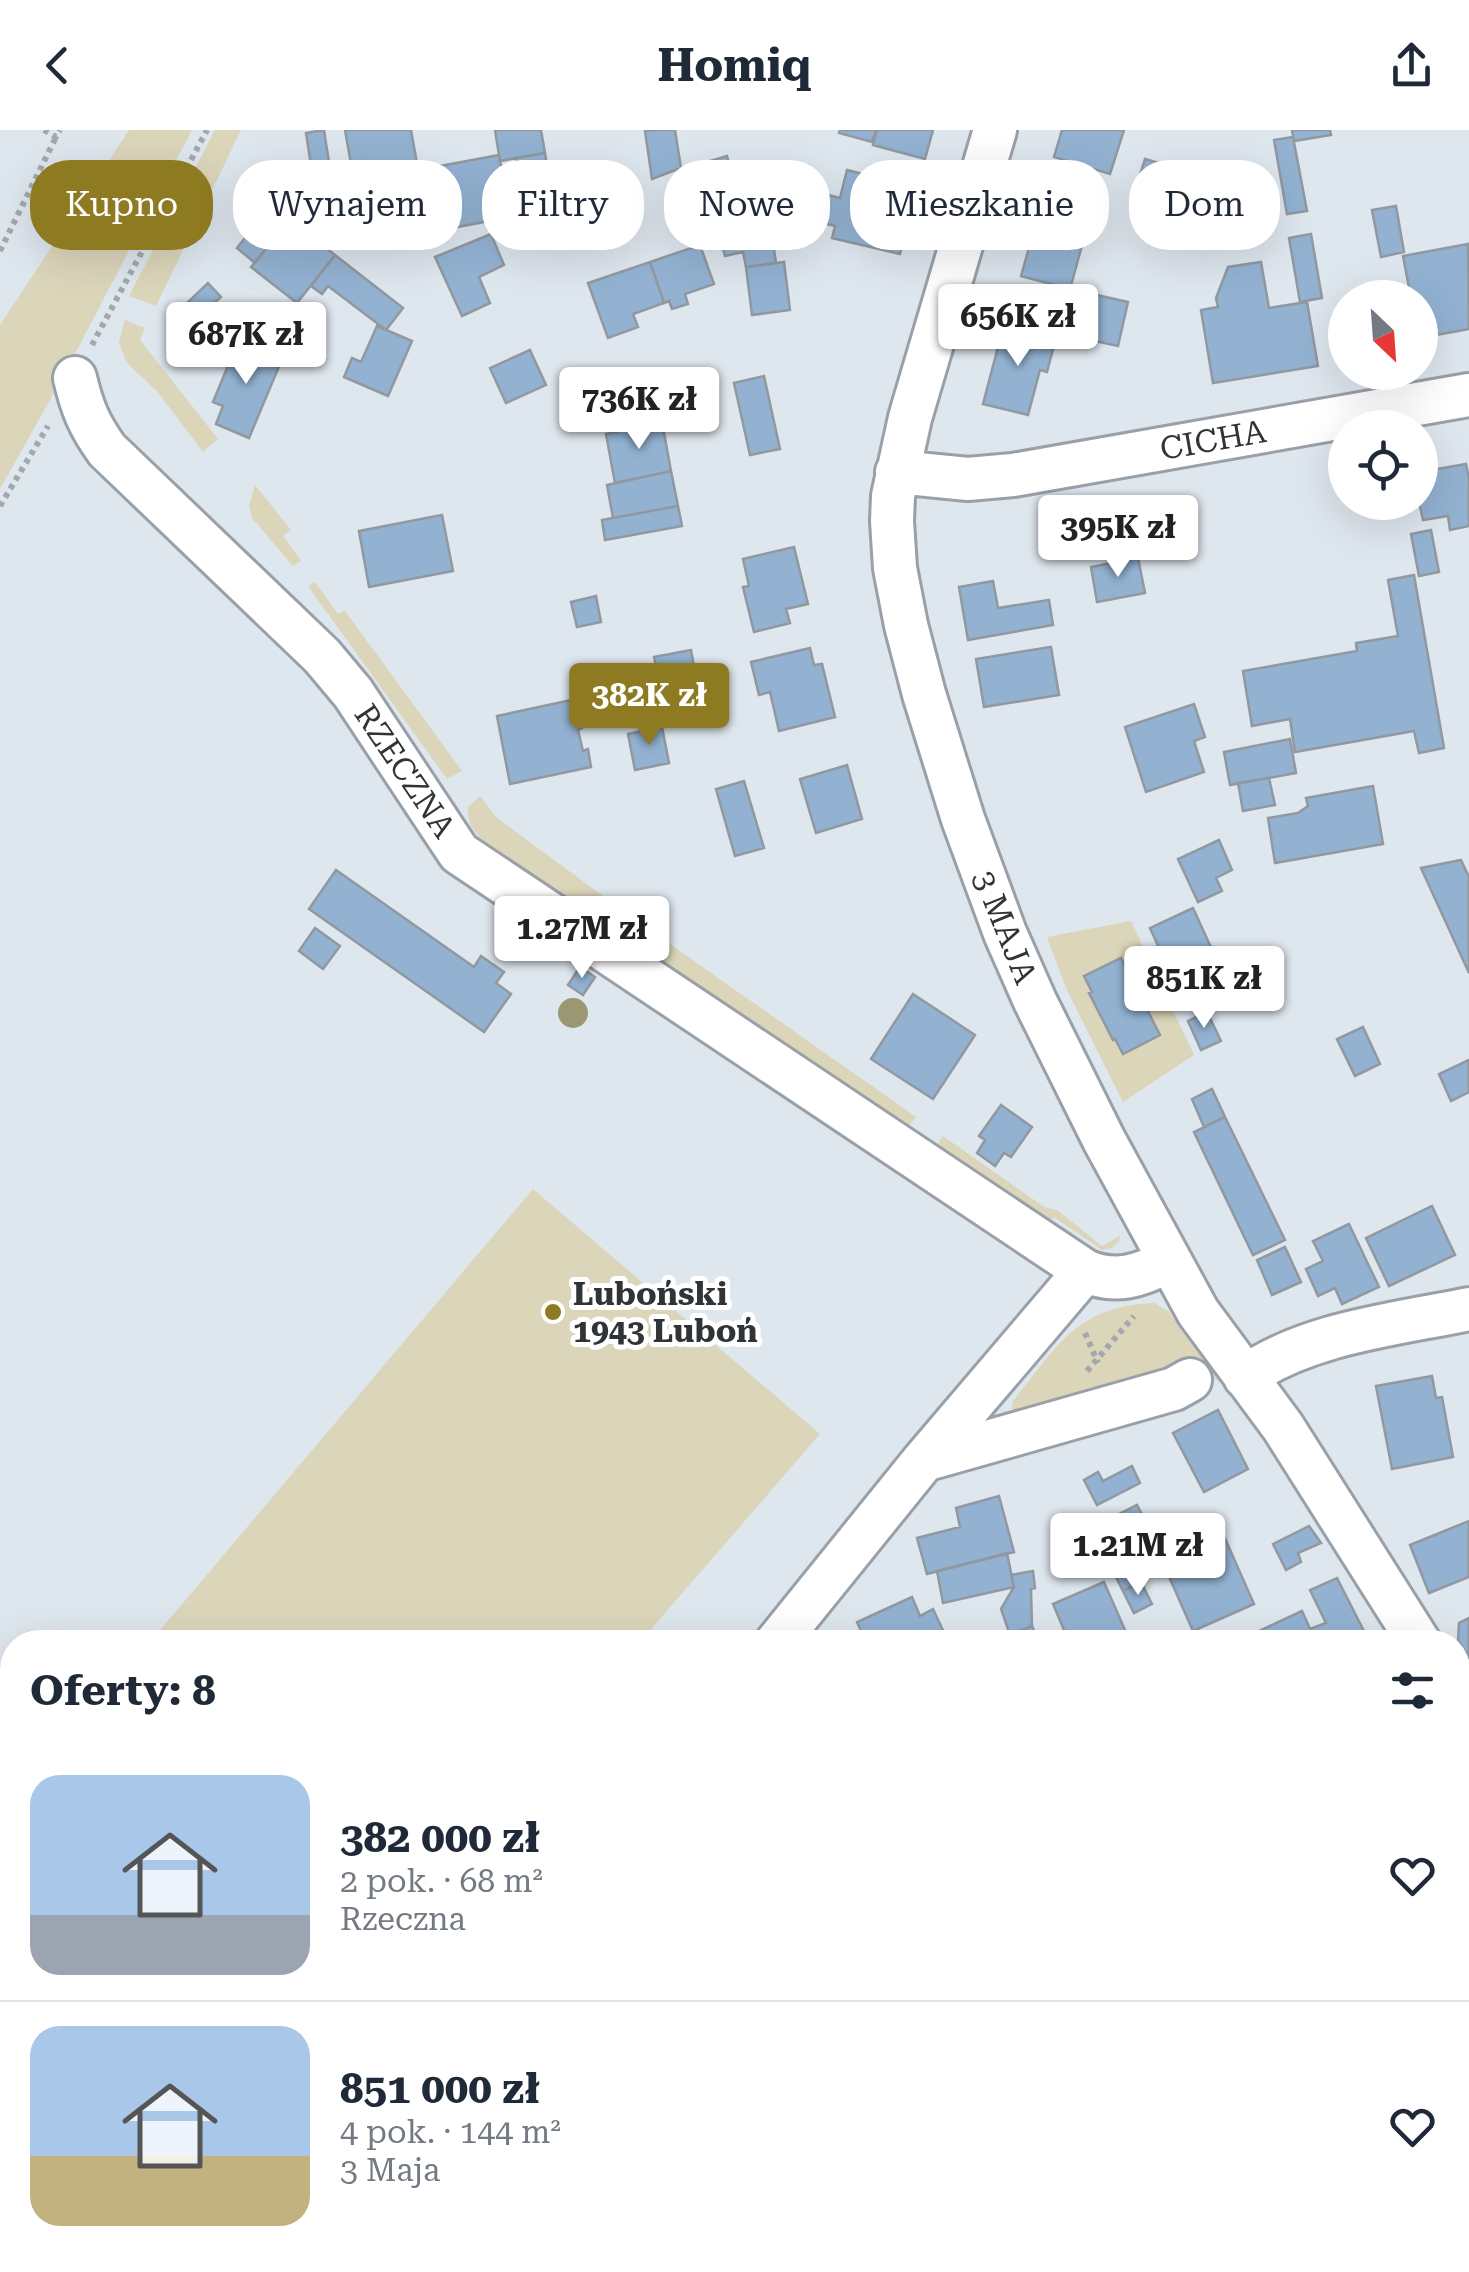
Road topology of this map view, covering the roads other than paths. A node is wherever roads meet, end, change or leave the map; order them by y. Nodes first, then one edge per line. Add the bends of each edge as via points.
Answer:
1 (994, 130) edge
2 (75, 378) road end
3 (1469, 395) edge
4 (897, 472) junction
5 (1168, 1261) junction
6 (1085, 1270) junction
7 (1469, 1309) edge
8 (1246, 1377) junction
9 (1190, 1380) dead end
10 (924, 1460) junction
11 (786, 1630) edge
12 (1411, 1630) edge

1 - 4 street, 3 MAJA
2 - 6 street, RZECZNA via 91,429 322,656 459,853
3 - 4 street, CICHA via 1013,474
4 - 5 street, 3 MAJA via 892,543 906,625 980,867 1051,1034
5 - 6 street, RZECZNA via 1121,1279
5 - 8 street, 3 MAJA
6 - 10 street
7 - 8 street via 1310,1344
8 - 12 street, 3 MAJA
9 - 10 street
10 - 11 street

